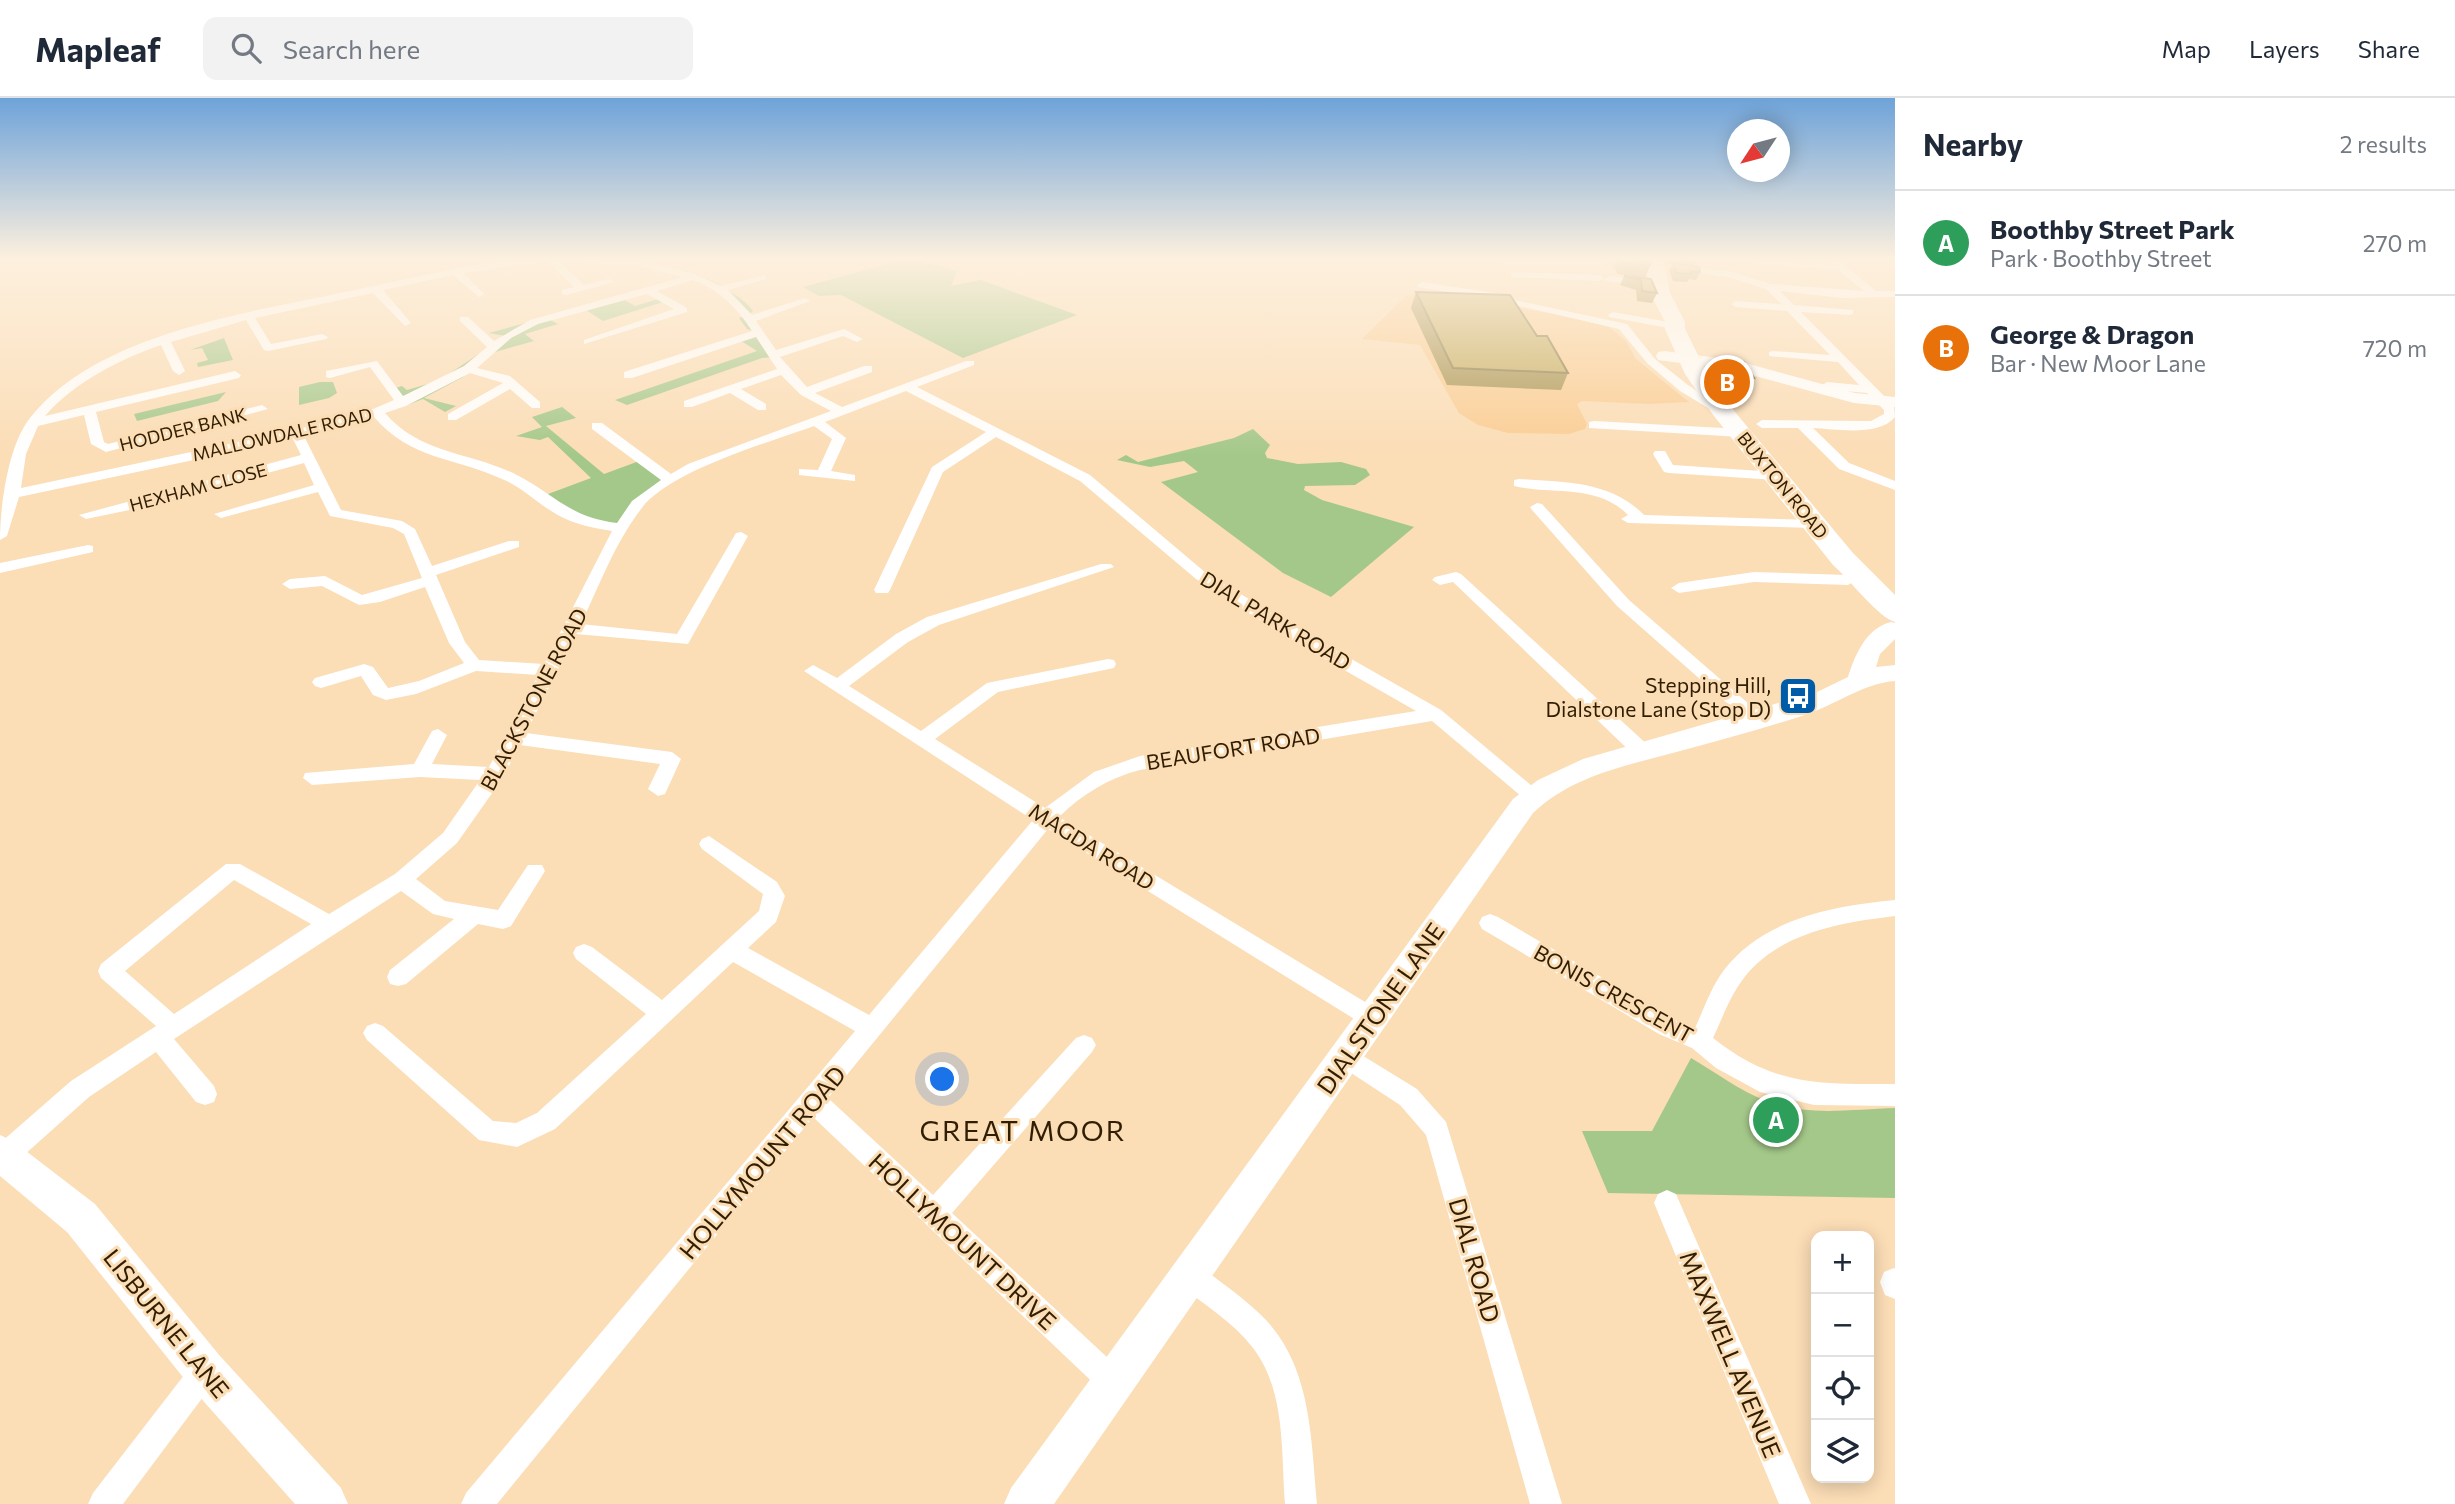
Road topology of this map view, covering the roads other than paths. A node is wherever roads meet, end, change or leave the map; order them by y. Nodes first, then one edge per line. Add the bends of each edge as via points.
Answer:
1 (226, 324) edge
2 (253, 324) edge
3 (469, 324) edge
4 (531, 324) edge
5 (643, 324) edge
6 (753, 324) edge
7 (1618, 324) edge
8 (1668, 324) edge
9 (1808, 324) edge
10 (758, 333) junction
11 (322, 337) dead end
12 (857, 339) dead end
13 (164, 341) junction
14 (588, 342) dead end
15 (493, 347) junction
16 (1638, 348) junction
17 (1773, 354) dead end
18 (773, 355) junction
19 (1840, 359) junction
20 (970, 363) dead end
21 (1684, 365) junction
22 (468, 369) junction
23 (868, 369) dead end
24 (785, 370) junction
25 (179, 371) dead end
26 (1766, 373) junction
27 (330, 374) dead end
28 (235, 375) dead end
29 (628, 375) dead end
30 (512, 383) junction
31 (1827, 386) dead end
32 (907, 387) junction
33 (732, 388) junction
34 (807, 392) junction
35 (1882, 398) edge
36 (402, 403) junction
37 (688, 404) dead end
38 (536, 405) dead end
39 (762, 407) dead end
40 (262, 409) dead end
41 (89, 410) junction
42 (841, 411) junction
43 (1722, 411) junction
44 (377, 412) junction
45 (452, 416) dead end
46 (816, 421) junction
47 (33, 422) junction
48 (1594, 425) dead end
49 (597, 426) dead end
50 (1803, 426) junction
51 (1752, 428) junction
52 (995, 432) junction
53 (297, 434) junction
54 (1660, 454) dead end
55 (309, 457) junction
56 (804, 472) dead end
57 (823, 474) junction
58 (1776, 476) junction
59 (850, 478) dead end
60 (669, 479) junction
61 (1519, 483) dead end
62 (1895, 486) edge
63 (321, 487) junction
64 (12, 494) junction
65 (1538, 507) dead end
66 (221, 514) dead end
67 (86, 515) dead end
68 (1815, 524) junction
69 (2, 528) edge
70 (621, 528) junction
71 (741, 536) dead end
72 (514, 544) dead end
73 (88, 549) dead end
74 (1106, 567) dead end
75 (0, 568) edge
76 (1845, 570) junction
77 (429, 576) junction
78 (1440, 580) dead end
79 (290, 584) dead end
80 (1679, 588) dead end
81 (882, 590) dead end
82 (1892, 619) edge
83 (571, 628) junction
84 (1108, 664) dead end
85 (474, 665) junction
86 (551, 670) junction
87 (813, 671) dead end
88 (1881, 672) edge
89 (321, 682) dead end
90 (838, 686) junction
91 (1435, 714) junction
92 (1758, 721) junction
93 (438, 735) dead end
94 (515, 738) junction
95 (921, 740) junction
96 (1643, 752) junction
97 (420, 770) junction
98 (495, 774) junction
99 (312, 778) dead end
100 (659, 789) dead end
101 (1534, 796) junction
102 (1046, 818) junction
103 (709, 844) dead end
104 (536, 871) dead end
105 (402, 880) junction
106 (1895, 908) edge
107 (475, 914) junction
108 (1490, 923) dead end
109 (329, 924) junction
110 (732, 950) junction
111 (584, 953) dead end
112 (398, 977) dead end
113 (663, 1014) junction
114 (1372, 1018) junction
115 (873, 1029) junction
116 (166, 1033) junction
117 (1700, 1041) junction
118 (1084, 1045) dead end
119 (383, 1047) dead end
120 (1347, 1057) junction
121 (205, 1094) dead end
122 (1895, 1095) edge
123 (813, 1100) junction
124 (3, 1154) edge
125 (1667, 1203) dead end
126 (934, 1213) junction
127 (1189, 1275) junction
128 (205, 1371) junction
129 (1113, 1382) junction
130 (104, 1504) edge
131 (325, 1504) edge
132 (477, 1504) edge
133 (1027, 1504) edge
134 (1301, 1504) edge
135 (1546, 1504) edge
136 (1795, 1504) edge

1 - 13 street
2 - 11 street via 268,348
3 - 15 street
4 - 15 street, MALLOWDALE ROAD
5 - 14 street
6 - 10 street
7 - 16 street via 1631,332
8 - 21 highway via 1657,343
9 - 19 street
10 - 18 street
10 - 29 street
12 - 18 street via 844,332
13 - 25 street
13 - 47 street via 82,379
15 - 22 street, MALLOWDALE ROAD
16 - 21 street
16 - 43 street via 1684,388
17 - 19 street
18 - 24 street
19 - 35 street
20 - 32 street, BLACKSTONE ROAD
21 - 26 street via 1734,365
21 - 26 street via 1732,362
21 - 43 highway, BUXTON ROAD
22 - 30 street
22 - 36 street, MALLOWDALE ROAD
23 - 34 street
24 - 33 street
24 - 34 street
26 - 35 street via 1841,395
27 - 36 street via 373,363
28 - 41 street, HODDER BANK
30 - 38 street
30 - 45 street
31 - 35 street
32 - 42 street, BLACKSTONE ROAD
32 - 52 street, DIAL PARK ROAD
33 - 37 street
33 - 39 street
34 - 42 street
35 - 50 street via 1890,409 1884,422
36 - 44 street, MALLOWDALE ROAD
40 - 41 street, HODDER BANK via 106,448 98,444
41 - 47 street, HODDER BANK
42 - 46 street, BLACKSTONE ROAD
43 - 51 highway, BUXTON ROAD
44 - 53 street, MALLOWDALE ROAD
44 - 70 street via 421,450 508,475 569,515
46 - 57 street via 839,438
46 - 60 street, BLACKSTONE ROAD
47 - 64 street via 18,451
48 - 51 street
49 - 60 street
50 - 51 street
50 - 62 street via 1844,466
51 - 58 highway, BUXTON ROAD
52 - 81 street via 937,470
52 - 91 street, DIAL PARK ROAD via 1085,478 1233,598
53 - 55 street
53 - 64 street, MALLOWDALE ROAD
54 - 58 street via 1669,469
55 - 63 street
55 - 67 street, HEXHAM CLOSE
56 - 57 street
57 - 59 street
58 - 68 highway, BUXTON ROAD
60 - 70 street, BLACKSTONE ROAD via 637,504
61 - 68 street via 1601,492 1635,512 1634,519
63 - 66 street
63 - 77 street via 335,513 397,524 410,532
64 - 69 street
65 - 92 street via 1623,603
68 - 76 highway, BUXTON ROAD
70 - 83 street, BLACKSTONE ROAD
71 - 83 street via 682,640
72 - 77 street
73 - 75 street
74 - 90 street via 933,621
76 - 80 street
76 - 82 highway, BUXTON ROAD
77 - 79 street via 374,599 359,600 325,581
77 - 85 street via 457,643
78 - 96 street via 1456,577
82 - 88 street, DIALSTONE LANE
83 - 86 street, BLACKSTONE ROAD
84 - 95 street via 993,687
85 - 86 street
85 - 89 street via 387,696 378,691 364,669
86 - 94 street, BLACKSTONE ROAD
87 - 90 street, MAGDA ROAD
88 - 92 street, DIALSTONE LANE via 1818,701
90 - 95 street, MAGDA ROAD
91 - 101 street, DIAL PARK ROAD
91 - 102 street, BEAUFORT ROAD via 1113,769 1088,782
92 - 96 street, DIALSTONE LANE
93 - 97 street
94 - 98 street, BLACKSTONE ROAD
94 - 100 street via 673,759
95 - 102 street, MAGDA ROAD
96 - 101 street, DIALSTONE LANE via 1570,775
97 - 98 street
97 - 99 street
98 - 105 street, BLACKSTONE ROAD via 450,838
101 - 114 street, DIALSTONE LANE
102 - 114 street, MAGDA ROAD
102 - 115 street, HOLLYMOUNT ROAD
103 - 110 street via 762,880 775,896 768,916
104 - 107 street via 503,920
105 - 107 street via 440,908
105 - 109 street, BLACKSTONE ROAD
106 - 117 street, BONIS CRESCENT via 1853,912 1808,924 1770,942 1734,974
107 - 112 street
108 - 117 street, BONIS CRESCENT via 1667,1027
109 - 116 street, BLACKSTONE ROAD
109 - 116 street via 233,870 109,971
110 - 113 street
110 - 115 street
111 - 113 street
113 - 119 street via 546,1121 517,1135 488,1132
114 - 120 street, DIALSTONE LANE
115 - 123 street, HOLLYMOUNT ROAD
116 - 121 street
116 - 124 street, BLACKSTONE ROAD via 80,1089
117 - 122 street via 1735,1068 1775,1089
118 - 126 street
120 - 127 street, DIALSTONE LANE
120 - 135 street, DIAL ROAD via 1416,1102 1437,1130
123 - 126 street, HOLLYMOUNT DRIVE
123 - 132 street, HOLLYMOUNT ROAD
124 - 128 street, LISBURNE LANE via 82,1218
125 - 136 street, MAXWELL AVENUE
126 - 129 street, HOLLYMOUNT DRIVE
127 - 129 street, DIALSTONE LANE
127 - 134 street via 1246,1320 1279,1360 1289,1389
128 - 130 street
128 - 131 street, LISBURNE LANE
129 - 133 street, DIALSTONE LANE

